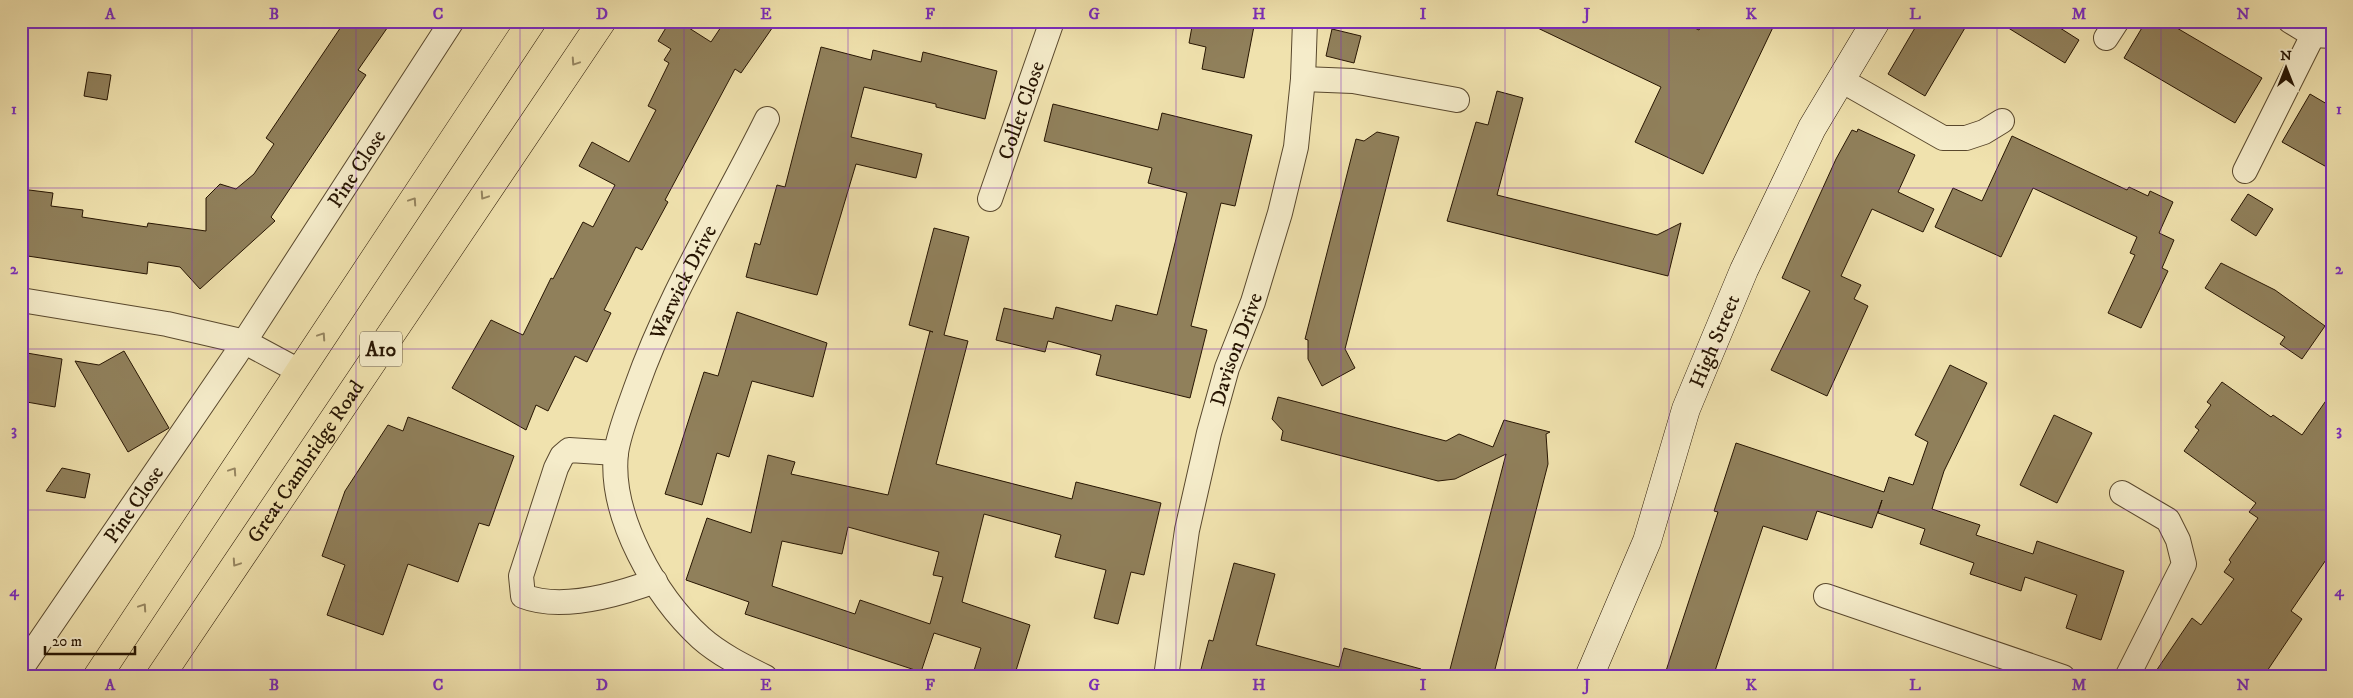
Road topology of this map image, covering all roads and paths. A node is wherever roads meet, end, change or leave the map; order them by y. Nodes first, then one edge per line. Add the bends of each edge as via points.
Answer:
1 (452, 21) edge
2 (532, 21) edge
3 (602, 21) edge
4 (1052, 21) edge
5 (1305, 21) edge
6 (1876, 21) edge
7 (2290, 21) edge
8 (2322, 36) edge
9 (1304, 79) junction
10 (1841, 80) junction
11 (1457, 100) dead end
12 (767, 119) dead end
13 (2002, 121) dead end
14 (2245, 171) dead end
15 (990, 199) dead end
16 (21, 300) edge
17 (245, 342) junction
18 (299, 371) junction
19 (616, 453) junction
20 (2122, 493) dead end
21 (655, 581) junction
22 (1826, 596) dead end
23 (23, 666) dead end
24 (97, 677) edge
25 (160, 677) edge
26 (765, 677) edge
27 (1166, 677) edge
28 (1589, 677) edge
29 (2063, 677) edge
30 (2127, 677) edge

1 - 17 street, Pine Close
18 -> 2 highway, A10
3 -> 25 highway, Great Cambridge Road / A10
4 - 15 street, Collet Close
5 - 9 street, Davison Drive
6 - 10 main road, High Street
7 - 8 street
8 - 14 street
9 - 11 street via 1353,81
9 - 27 street, Davison Drive via 1296,147 1280,213 1253,302 1228,368 1192,503 1177,586
10 - 13 street via 1943,138 1966,138
10 - 28 main road, High Street via 1783,184 1744,270 1686,408 1647,541
12 - 19 street, Warwick Drive via 660,328
16 - 17 street via 167,324
17 - 18 street
17 - 23 street, Pine Close
24 -> 18 highway, A10
19 - 21 street, Warwick Drive via 619,496 625,518 633,542
19 - 21 street via 569,450 562,456 521,576 523,596 534,601 582,600 624,592
20 - 30 street via 2168,520 2178,540 2184,564
21 - 26 street, Warwick Drive via 684,622 702,639
22 - 29 street

